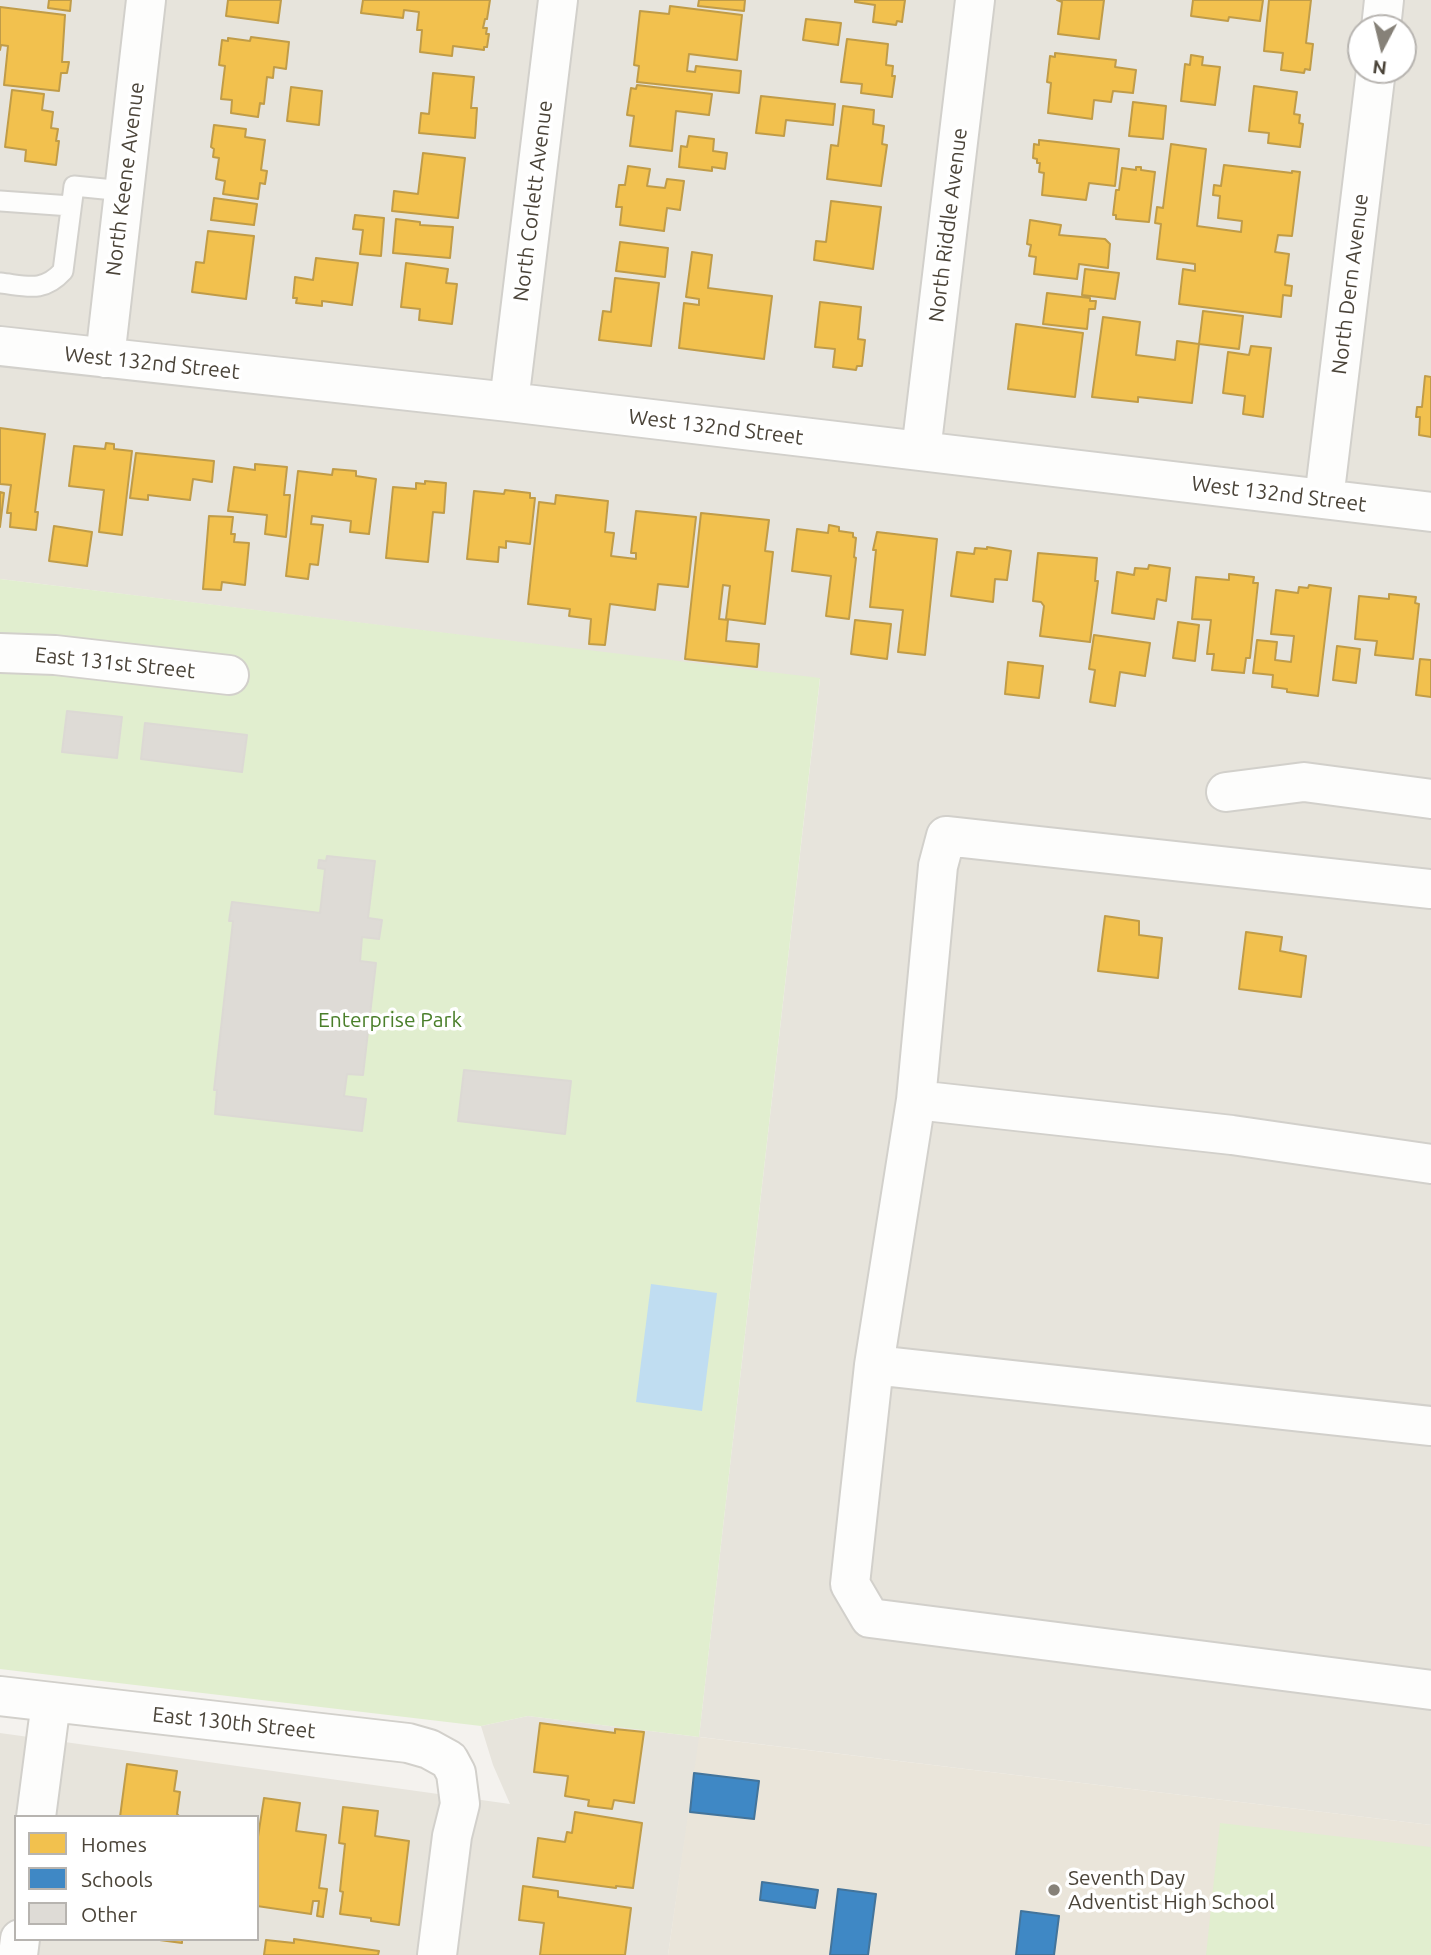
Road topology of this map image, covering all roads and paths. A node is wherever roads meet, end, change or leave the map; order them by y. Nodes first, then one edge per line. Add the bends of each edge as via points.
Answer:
1 (146, 0) edge
2 (558, 0) edge
3 (975, 0) edge
4 (1374, 84) edge
5 (124, 191) junction
6 (0, 201) edge
7 (71, 206) junction
8 (0, 283) edge
9 (0, 346) edge
10 (105, 358) junction
11 (509, 402) junction
12 (921, 451) junction
13 (1324, 499) junction
14 (1431, 512) edge
15 (0, 653) edge
16 (229, 675) dead end
17 (1226, 792) dead end
18 (1431, 799) edge
19 (1431, 889) edge
20 (916, 1100) junction
21 (1431, 1164) edge
22 (874, 1365) junction
23 (1431, 1426) edge
24 (1431, 1690) edge
25 (0, 1696) edge
26 (51, 1702) junction
27 (36, 1815) edge
28 (438, 1955) edge

1 - 5 street, North Keene Avenue
2 - 11 street, North Corlett Avenue
3 - 12 street, North Riddle Avenue
4 - 13 street, North Dern Avenue
5 - 7 lane via 74,186
5 - 10 street, North Keene Avenue
6 - 7 lane
7 - 8 lane via 63,271 54,281 40,287
9 - 10 street, West 132nd Street
10 - 11 street, West 132nd Street
11 - 12 street, West 132nd Street
12 - 13 street, West 132nd Street
13 - 14 street, West 132nd Street
15 - 16 street, East 131st Street via 55,654
17 - 18 street via 1304,782
19 - 20 street via 946,836 939,866
20 - 21 street via 1232,1135
20 - 22 street
22 - 23 street
22 - 24 street via 850,1584 870,1618
25 - 26 street, East 130th Street
26 - 27 street
26 - 28 street, East 130th Street via 408,1743 449,1760 456,1773 460,1804

